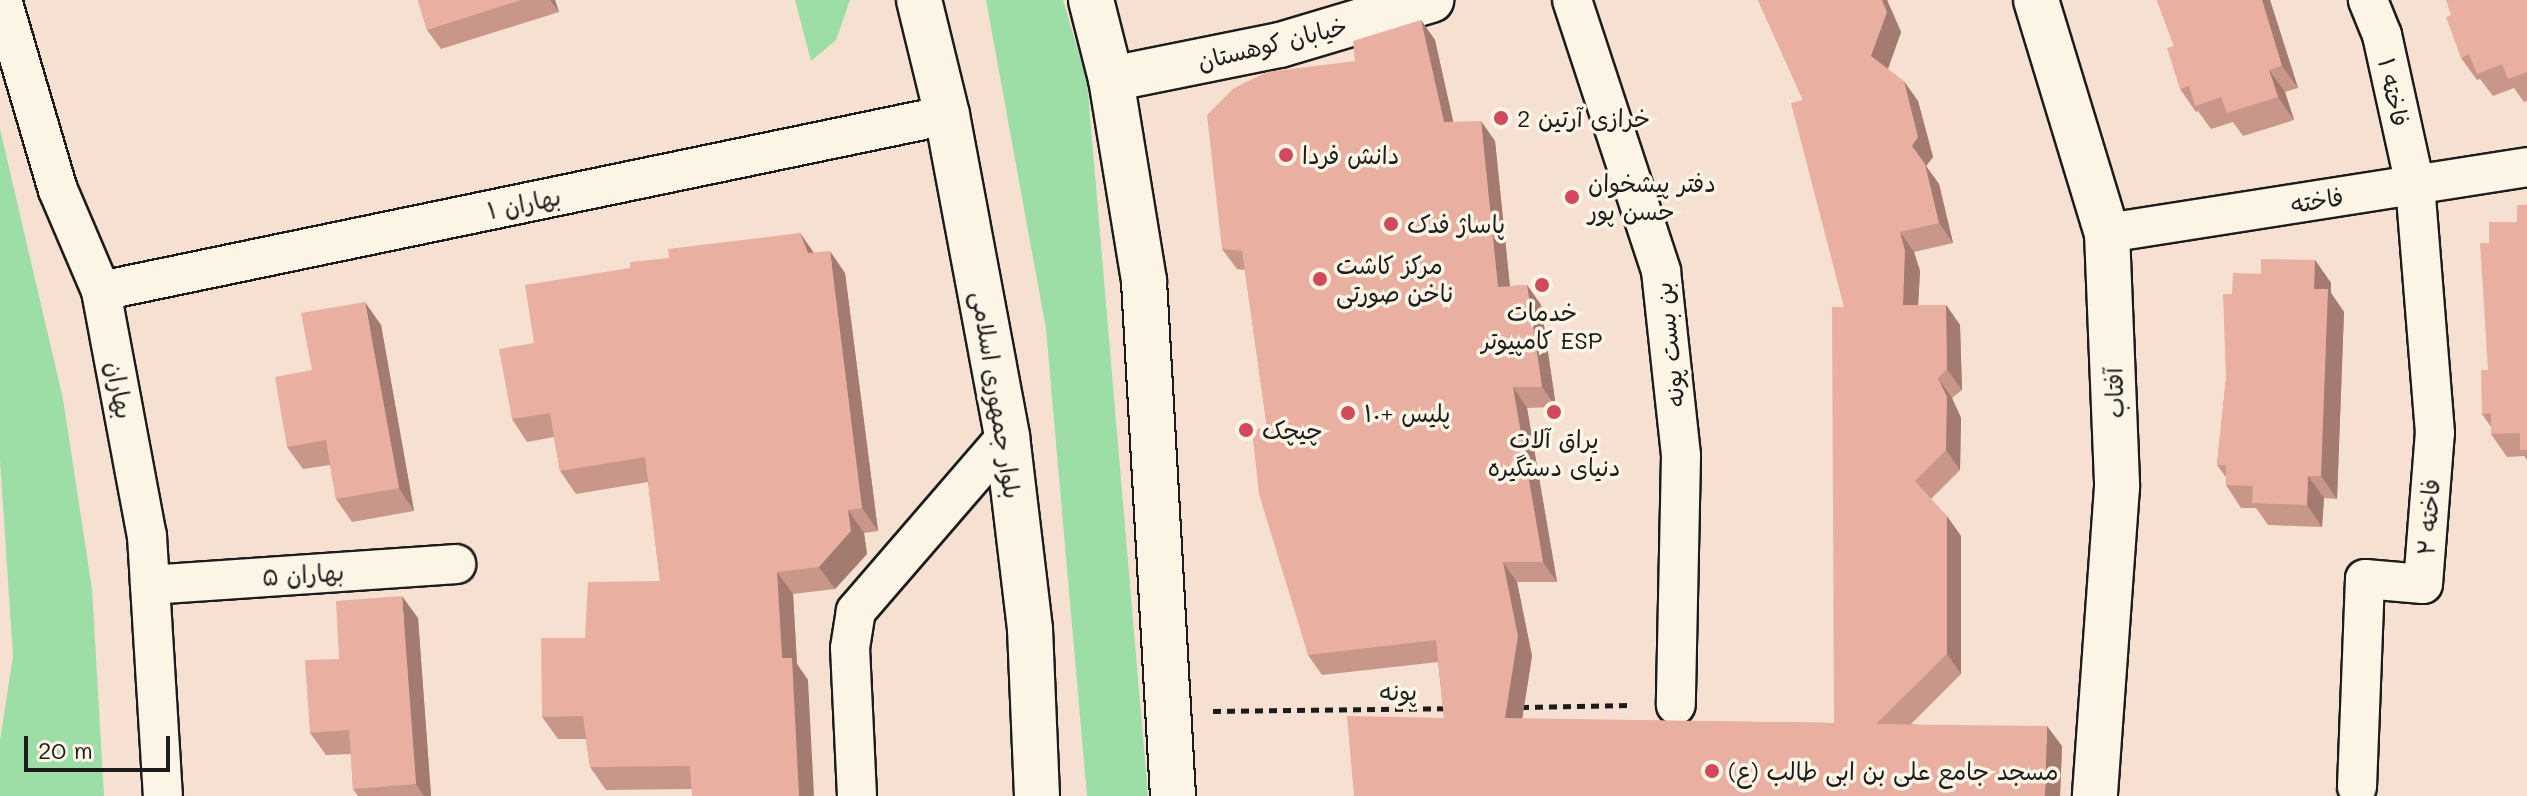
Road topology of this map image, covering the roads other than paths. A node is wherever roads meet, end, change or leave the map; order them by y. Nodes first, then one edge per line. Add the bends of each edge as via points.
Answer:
1 (2, 0) edge
2 (919, 0) edge
3 (1091, 0) edge
4 (1431, 0) edge
5 (1572, 0) edge
6 (2036, 0) edge
7 (2368, 0) edge
8 (1111, 79) junction
9 (947, 115) junction
10 (2527, 167) edge
11 (2415, 185) junction
12 (2107, 233) junction
13 (101, 291) junction
14 (1007, 436) junction
15 (456, 564) dead end
16 (150, 585) junction
17 (1676, 705) road end
18 (2357, 787) dead end
19 (163, 796) edge
20 (857, 796) edge
21 (1037, 796) edge
22 (1173, 796) edge
23 (2095, 796) edge

1 - 13 street, بهاران via 58,190
2 - 9 main road, بلوار جمهوری اسلامی
3 - 8 main road
4 - 8 main road, خیابان کوهستان via 1280,45
5 - 17 street, بن بست پونه via 1661,271 1681,456
6 - 12 main road, آفتاب
7 - 11 street, فاخته ۱ via 2382,35
8 - 22 main road via 1144,281
9 - 13 street, بهاران ۱
9 - 14 main road, بلوار جمهوری اسلامی
10 - 11 street, فاخته
11 - 12 street, فاخته
11 - 18 street, فاخته ۲ via 2435,433 2423,584 2365,579
12 - 23 main road, آفتاب via 2117,487
13 - 16 street, بهاران via 147,536
14 - 20 street via 856,611 850,648
14 - 21 main road, بلوار جمهوری اسلامی via 1030,629
15 - 16 street, بهاران ۵
16 - 19 street, بهاران

